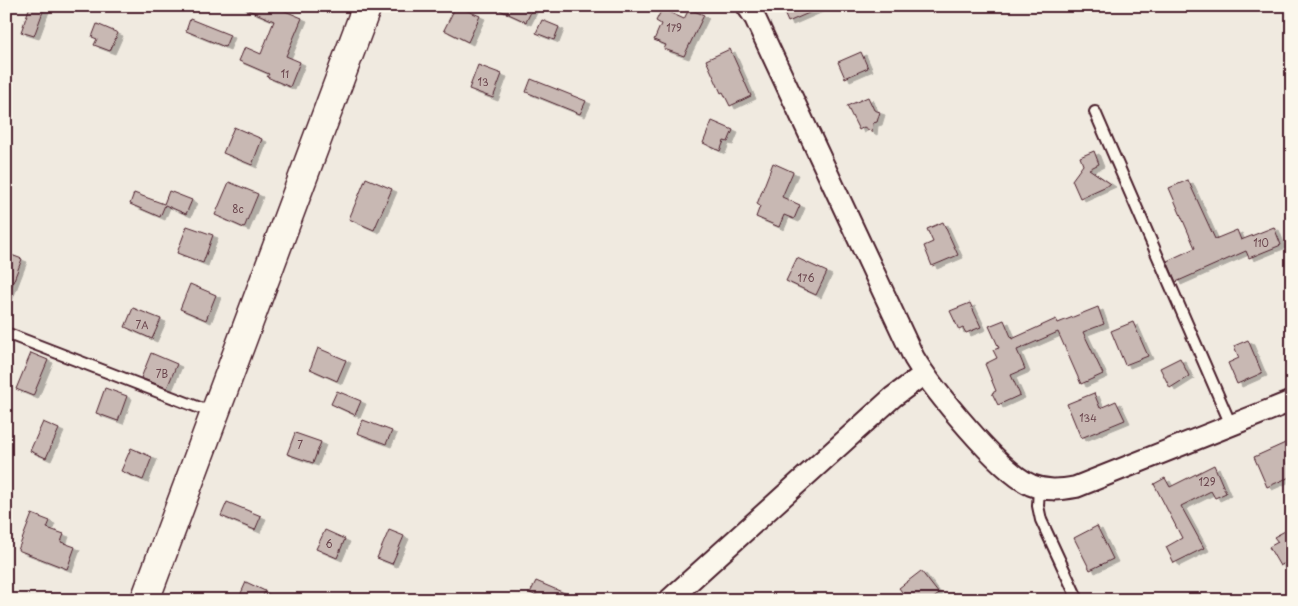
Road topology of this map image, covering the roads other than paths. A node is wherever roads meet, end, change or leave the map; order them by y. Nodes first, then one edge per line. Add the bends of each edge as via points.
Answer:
1 (368, 6) edge
2 (747, 6) edge
3 (1095, 112) dead end
4 (6, 333) edge
5 (924, 374) junction
6 (1292, 401) edge
7 (215, 414) junction
8 (1231, 425) junction
9 (1039, 488) junction
10 (145, 600) edge
11 (669, 600) edge
12 (1078, 600) edge

1 - 7 street
2 - 5 street via 903,338
3 - 8 lane
4 - 7 lane
5 - 9 street via 1006,468
5 - 11 street via 893,397
6 - 8 street
7 - 10 street
8 - 9 street via 1076,488
9 - 12 lane via 1038,506 1042,520

